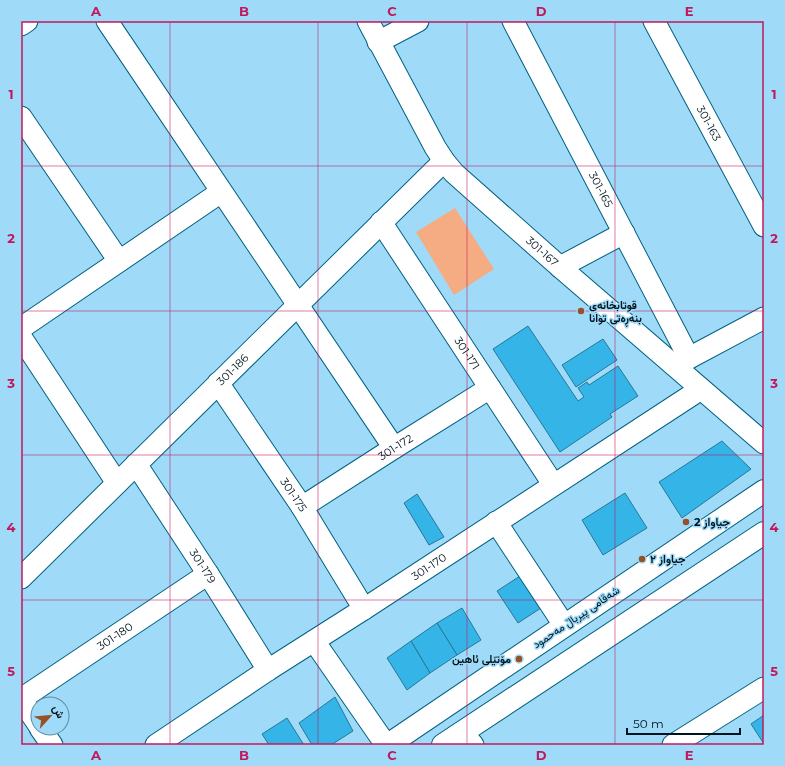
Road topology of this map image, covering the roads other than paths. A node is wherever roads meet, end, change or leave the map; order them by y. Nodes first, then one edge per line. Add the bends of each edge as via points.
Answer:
1 (27, 21) edge
2 (107, 21) edge
3 (368, 21) edge
4 (418, 21) edge
5 (513, 21) edge
6 (654, 21) edge
7 (21, 25) edge
8 (378, 42) junction
9 (21, 117) edge
10 (444, 161) junction
11 (220, 192) junction
12 (381, 222) junction
13 (764, 226) edge
14 (624, 233) junction
15 (119, 261) junction
16 (560, 267) junction
17 (297, 305) junction
18 (764, 318) edge
19 (21, 328) edge
20 (21, 337) edge
21 (682, 363) junction
22 (218, 383) junction
23 (490, 388) junction
24 (701, 388) junction
25 (764, 443) edge
26 (394, 448) junction
27 (136, 464) junction
28 (117, 482) junction
29 (553, 484) junction
30 (764, 491) edge
31 (302, 507) junction
32 (496, 522) junction
33 (764, 533) edge
34 (24, 568) edge
35 (208, 574) junction
36 (364, 609) junction
37 (564, 625) junction
38 (314, 641) junction
39 (268, 670) junction
40 (764, 688) edge
41 (21, 699) edge
42 (30, 712) edge
43 (46, 736) edge
44 (467, 738) edge
45 (52, 745) edge
46 (156, 745) edge
47 (387, 745) edge
48 (443, 745) edge
49 (673, 745) edge

1 - 7 street
2 - 11 street
3 - 8 street, 301-167
4 - 8 street
5 - 14 street, 301-165
6 - 13 street, 301-163
8 - 10 street, 301-167
9 - 15 street
10 - 12 street, 301-186
10 - 16 street, 301-167 via 459,178
11 - 15 street
11 - 17 street
12 - 17 street, 301-186
12 - 23 street, 301-171
14 - 16 street
14 - 21 street, 301-165
15 - 19 street
16 - 21 street, 301-167
17 - 22 street, 301-186
17 - 26 street
18 - 21 street
20 - 28 street
21 - 24 street, 301-167
22 - 27 street, 301-186
22 - 31 street, 301-175
23 - 26 street, 301-172
23 - 29 street, 301-171
24 - 25 street, 301-167
24 - 29 street, 301-170
26 - 31 street, 301-172
27 - 28 street, 301-186
27 - 35 street, 301-179
28 - 34 street, 301-186
29 - 32 street, 301-170
30 - 37 main road, شەقامی پیرباڵ مەحمود
31 - 36 street, 301-175
32 - 36 street, 301-170
32 - 37 street
33 - 44 main road
35 - 39 street, 301-179
35 - 41 street, 301-180
36 - 38 street, 301-170
37 - 47 main road, شەقامی پیرباڵ مەحمود
38 - 39 street, 301-170
38 - 47 street
39 - 46 street, 301-170
40 - 49 street
41 - 42 street
43 - 45 street
44 - 48 main road

